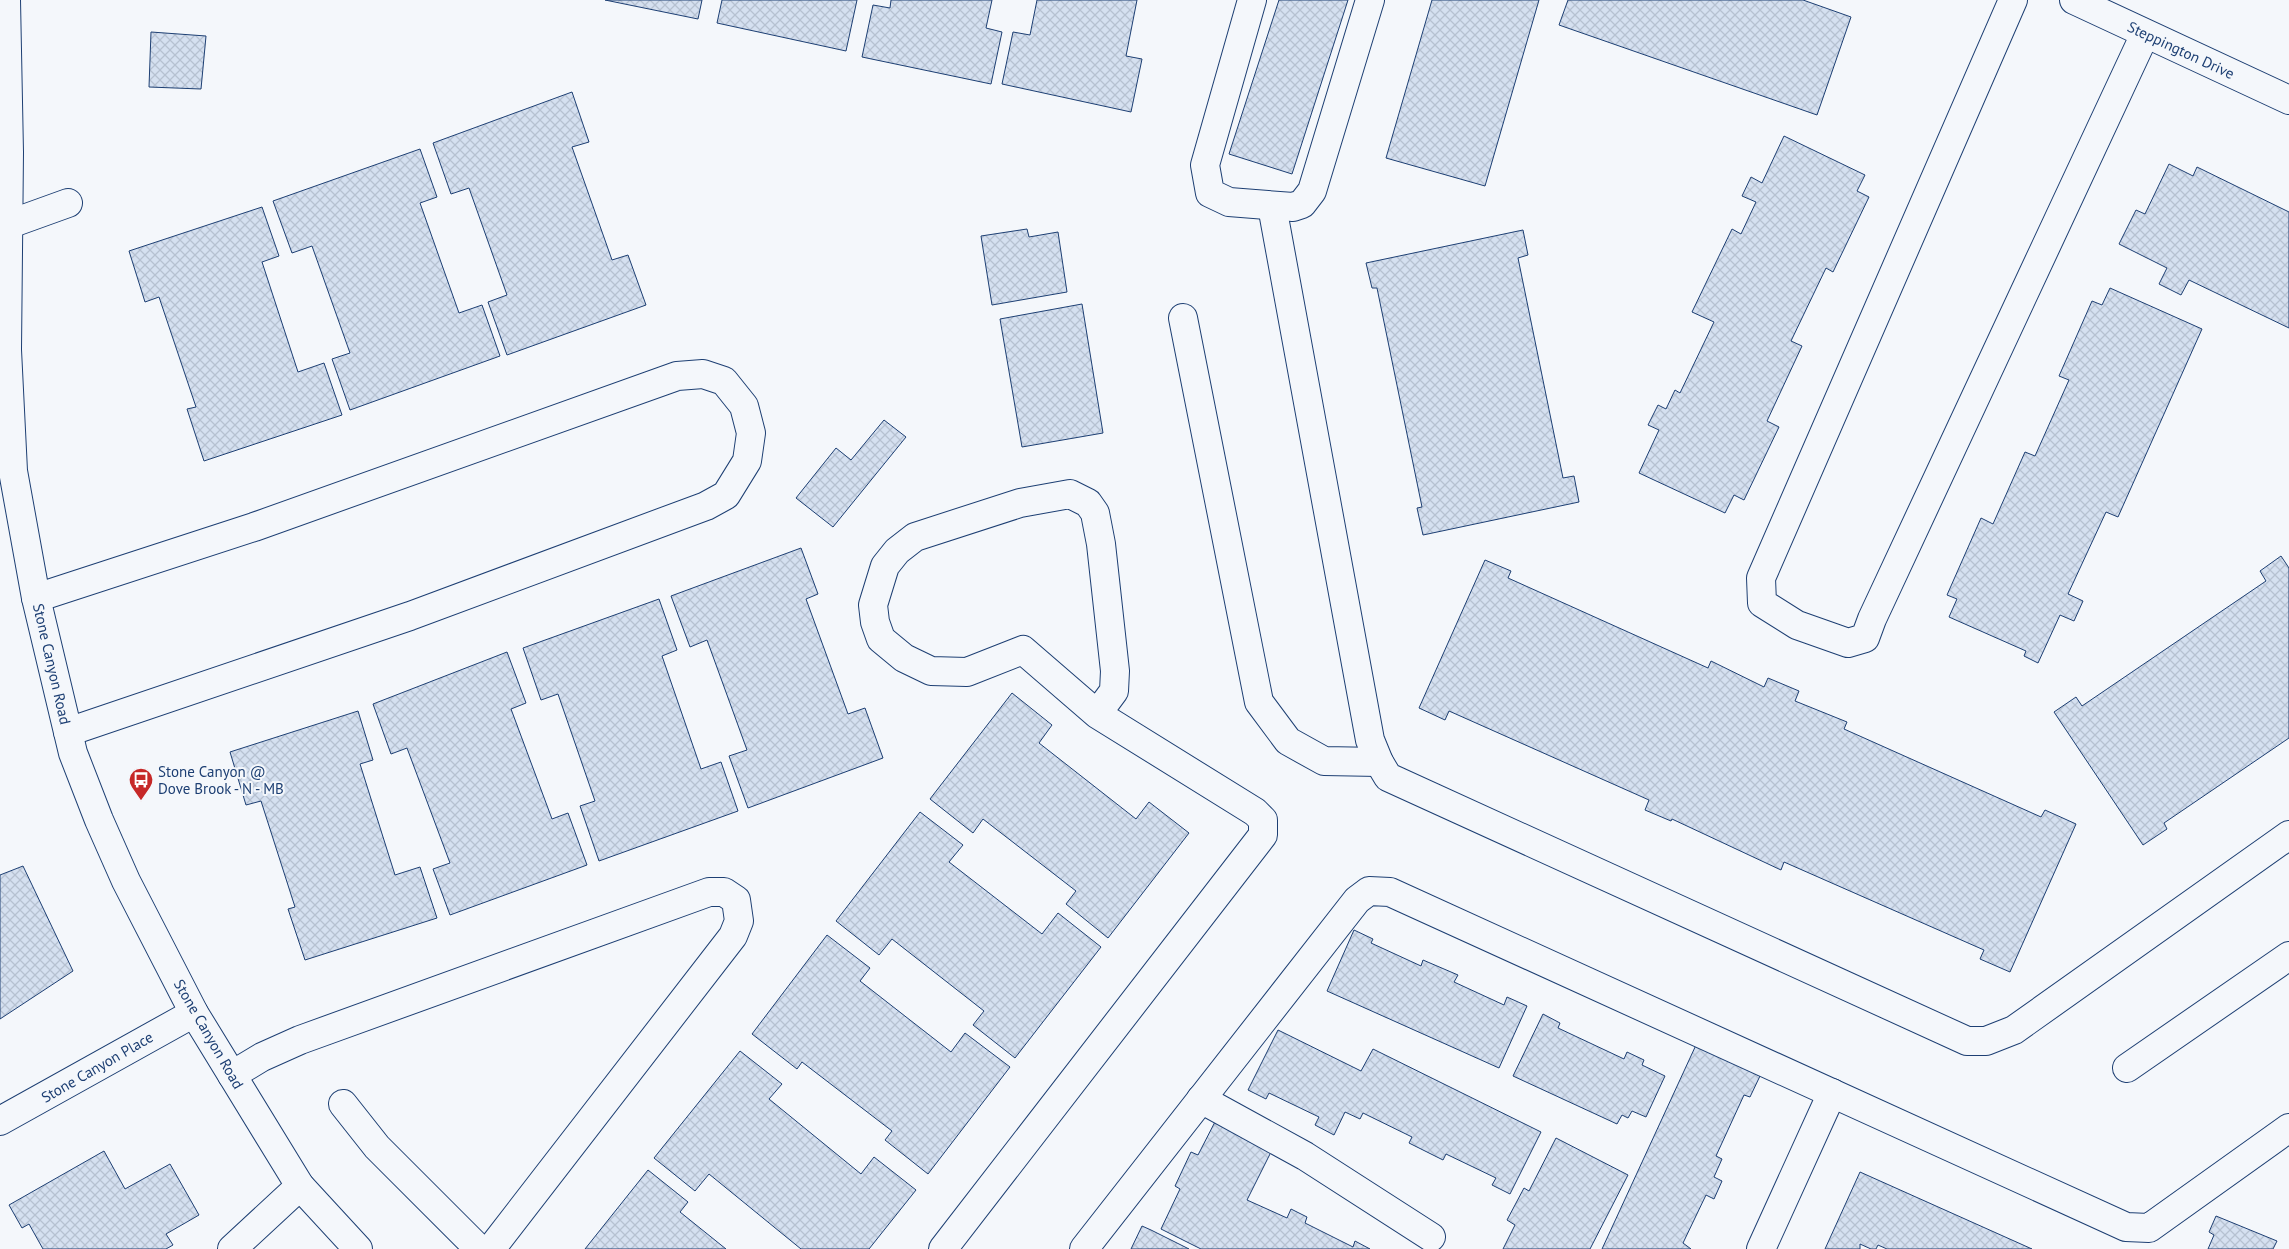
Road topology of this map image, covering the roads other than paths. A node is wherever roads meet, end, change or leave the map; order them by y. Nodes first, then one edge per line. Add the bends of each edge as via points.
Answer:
1 (6, 0) edge
2 (1252, 0) edge
3 (1370, 0) edge
4 (2013, 0) edge
5 (2074, 0) edge
6 (2146, 34) junction
7 (2289, 100) edge
8 (4, 152) edge
9 (68, 203) dead end
10 (1272, 206) junction
11 (7, 225) junction
12 (1183, 318) dead end
13 (36, 598) junction
14 (1097, 714) junction
15 (68, 732) junction
16 (1379, 762) junction
17 (2289, 835) edge
18 (2289, 956) edge
19 (194, 1013) junction
20 (2127, 1068) dead end
21 (232, 1075) junction
22 (1832, 1093) junction
23 (1201, 1098) junction
24 (343, 1104) dead end
25 (0, 1121) edge
26 (2289, 1128) edge
27 (300, 1186) junction
28 (1431, 1237) dead end
29 (232, 1249) edge
30 (358, 1249) edge
31 (479, 1249) edge
32 (490, 1249) edge
33 (943, 1249) edge
34 (1084, 1249) edge
35 (1761, 1249) edge

1 - 8 street, Stone Canyon Road
2 - 10 street via 1205,165 1210,193 1229,202
3 - 10 street via 1312,191 1302,204 1294,207
4 - 6 street via 1761,578 1762,602 1797,625 1848,643 1865,638
5 - 6 street, Steppington Drive
6 - 7 street, Steppington Drive
8 - 11 street, Stone Canyon Road
9 - 11 street
10 - 16 street via 1370,740
11 - 13 street, Stone Canyon Road via 7,350 14,470
12 - 16 street via 1259,702 1288,741 1324,762
13 - 15 street, Stone Canyon Road
13 - 15 street via 254,527 676,376 703,374 724,381 744,406 751,433 747,461 742,470 726,495 706,506 410,616
14 - 14 street via 1023,650 967,672 931,671 904,658 881,639 875,622 873,605 885,566 897,551 916,537 1020,503 1070,494 1088,503 1095,513 1101,544 1115,671 1114,691
14 - 33 street via 1255,812 1263,820 1263,835
15 - 19 street, Stone Canyon Road via 96,812 126,881
16 - 17 street via 1388,777 1967,1041 1986,1041 2014,1030
18 - 20 street
19 - 21 street, Stone Canyon Road
19 - 25 street, Stone Canyon Place
21 - 27 street, Stone Canyon Road
21 - 32 street via 300,1040 709,892 724,892 736,900 739,921 734,936
22 - 23 street via 1390,892 1369,891 1357,900
22 - 26 street via 2126,1227 2140,1229 2149,1228
22 - 35 street
23 - 28 street via 1305,1156
23 - 34 street
24 - 31 street via 377,1147
27 - 29 street
27 - 30 street, Stone Canyon Road

